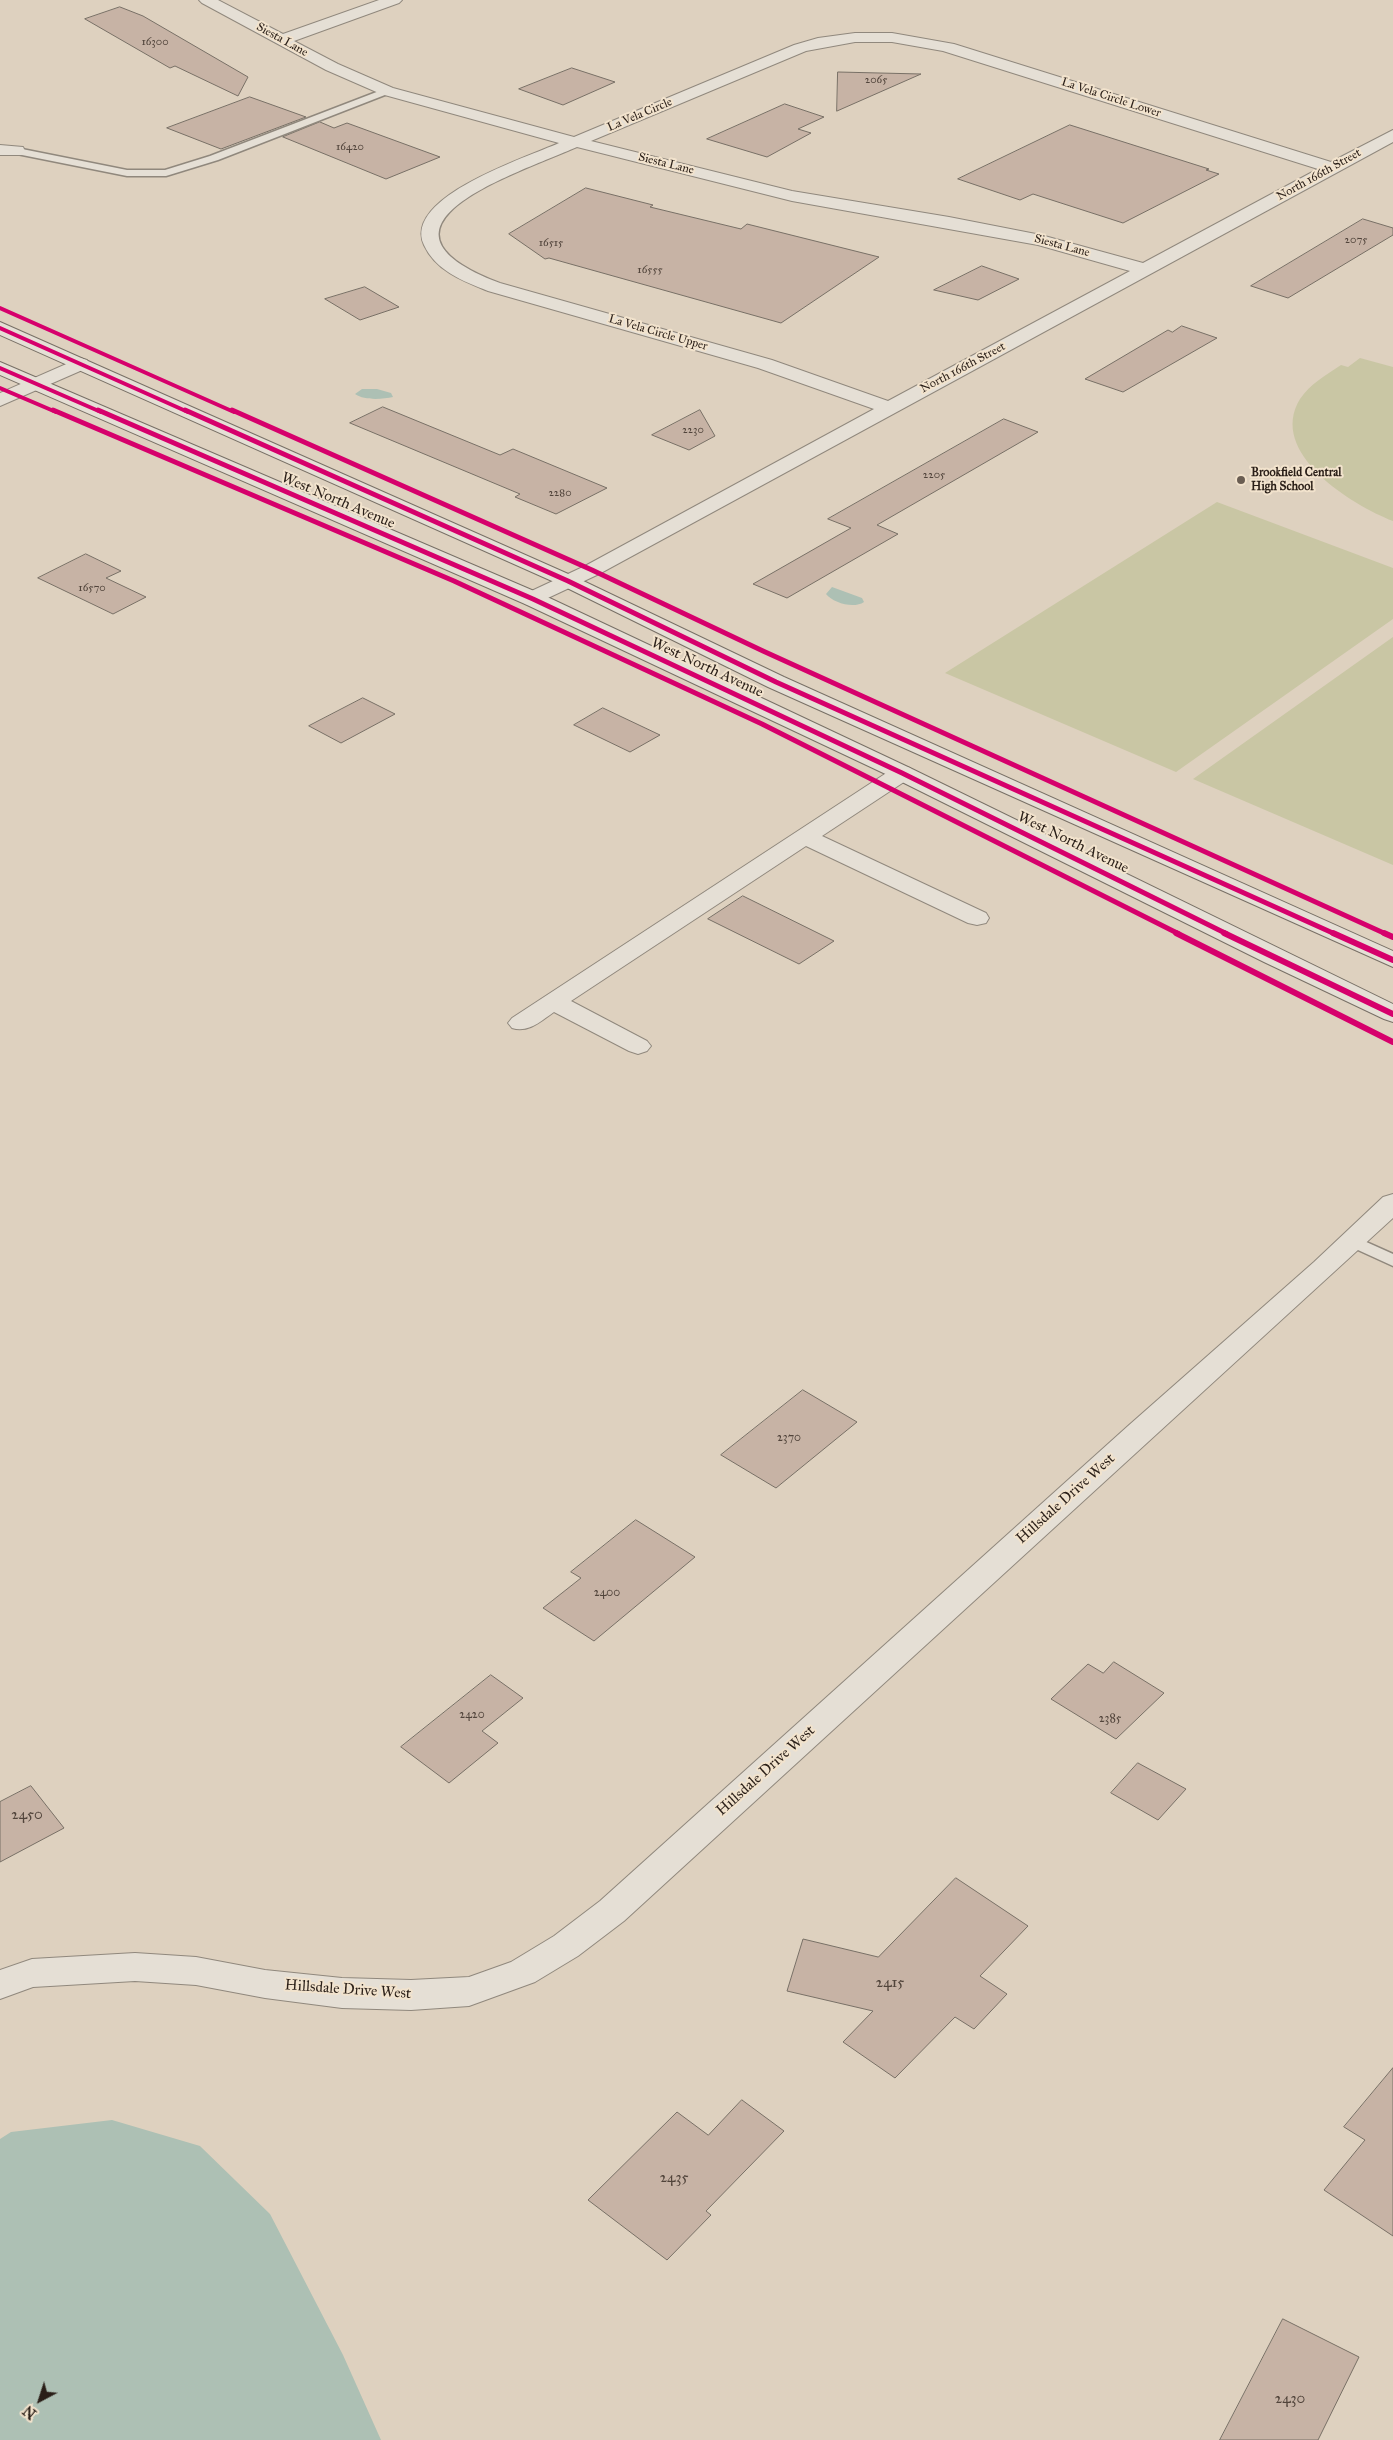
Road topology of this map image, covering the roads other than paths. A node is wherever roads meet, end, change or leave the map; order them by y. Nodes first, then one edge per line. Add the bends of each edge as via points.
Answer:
1 (207, 0) edge
2 (394, 0) edge
3 (888, 36) joint
4 (281, 40) junction
5 (387, 91) junction
6 (1393, 135) edge
7 (575, 142) junction
8 (0, 150) edge
9 (17, 151) joint
10 (1332, 168) junction
11 (435, 247) joint
12 (1143, 269) junction
13 (0, 328) edge
14 (80, 364) junction
15 (0, 368) edge
16 (34, 384) junction
17 (0, 400) edge
18 (889, 408) junction
19 (568, 581) junction
20 (533, 599) junction
21 (902, 773) junction
22 (805, 837) junction
23 (977, 918) dead end
24 (1393, 960) edge
25 (554, 1002) junction
26 (1393, 1014) edge
27 (521, 1023) dead end
28 (638, 1046) dead end
29 (1393, 1203) edge
30 (1353, 1241) junction
31 (1393, 1261) edge
32 (0, 1984) edge

1 - 4 street, Siesta Lane
2 - 4 street
3 - 7 street, La Vela Circle via 840,39 800,48
3 - 10 street, La Vela Circle Lower via 957,49
4 - 5 street, Siesta Lane
5 - 7 street, Siesta Lane
5 - 9 lane via 166,173 127,174
6 - 10 street, North 166th Street
7 - 11 street, La Vela Circle via 472,188 448,203 430,229
7 - 12 street, Siesta Lane via 792,196 1041,240
8 - 9 street
10 - 12 street, North 166th Street
11 - 18 street, La Vela Circle Upper via 454,268 494,287 765,364
12 - 18 street, North 166th Street
13 - 14 street, West North Avenue
14 - 16 street
14 - 19 street, West North Avenue
15 - 16 street, West North Avenue
16 - 17 street
16 - 20 street, West North Avenue
18 - 19 street, North 166th Street
19 - 20 street, North 166th Street
19 - 24 street, West North Avenue via 776,682
20 - 21 street, West North Avenue
21 - 22 street
21 - 26 street, West North Avenue
22 - 23 street
22 - 25 street
25 - 27 street
25 - 28 street
29 - 30 street, Hillsdale Drive West
30 - 31 lane
30 - 32 street, Hillsdale Drive West via 612,1911 566,1946 523,1972 469,1991 411,1995 342,1993 196,1972 134,1967 32,1973

